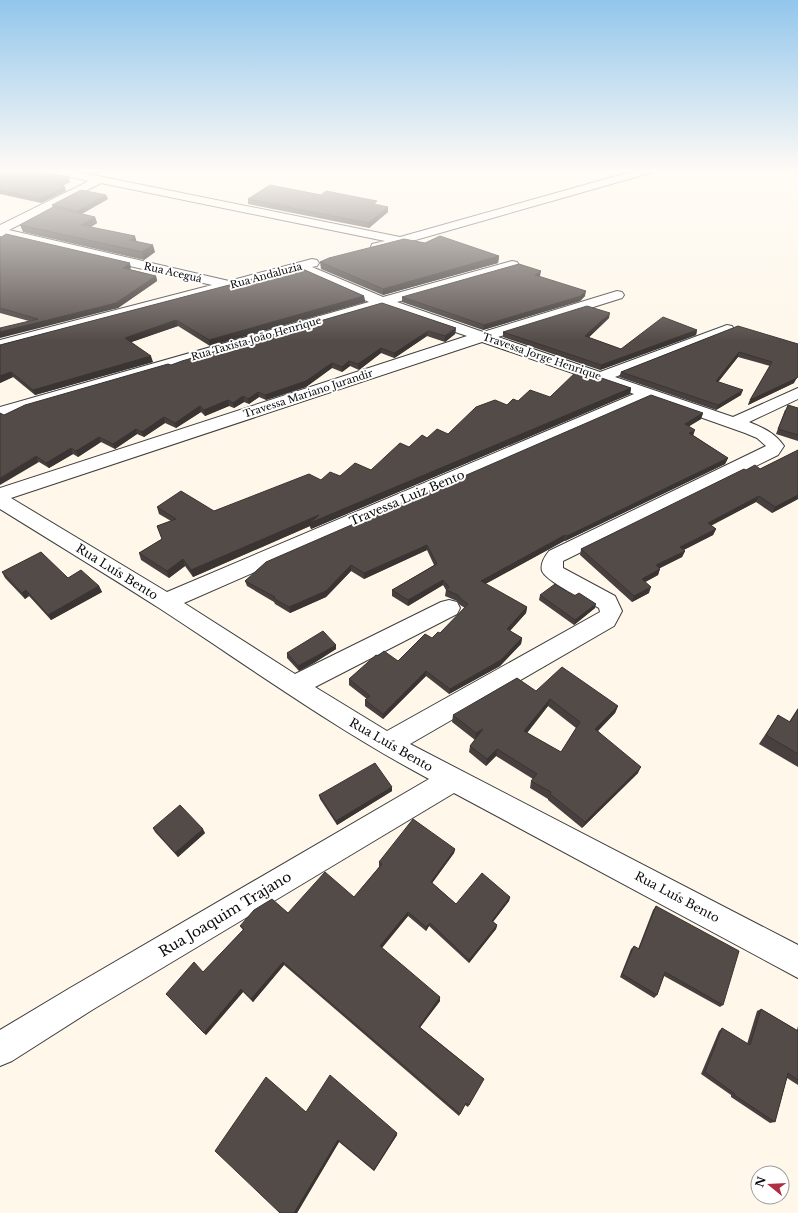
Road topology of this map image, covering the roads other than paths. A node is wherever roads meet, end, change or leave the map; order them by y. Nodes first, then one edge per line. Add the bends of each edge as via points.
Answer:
1 (339, 228) edge
2 (446, 228) edge
3 (0, 231) edge
4 (402, 240) junction
5 (365, 250) edge
6 (321, 261) edge
7 (512, 265) edge
8 (299, 266) junction
9 (229, 285) junction
10 (616, 295) dead end
11 (382, 302) junction
12 (727, 329) edge
13 (0, 332) edge
14 (484, 336) junction
15 (24, 338) junction
16 (0, 345) edge
17 (600, 377) junction
18 (798, 393) edge
19 (648, 394) junction
20 (0, 412) edge
21 (734, 423) junction
22 (0, 495) edge
23 (0, 500) edge
24 (166, 602) junction
25 (449, 608) dead end
26 (294, 686) junction
27 (387, 744) junction
28 (452, 780) junction
29 (798, 962) edge
30 (0, 1049) edge

1 - 4 street
2 - 4 street
3 - 9 street, Rua Aceguá
4 - 5 street
6 - 8 street, Rua Andaluzia
7 - 11 street, Rua Taxista João Henrique
8 - 9 street, Rua Andaluzia
8 - 11 street, Travessa Jorge Henrique
9 - 15 street, Rua Andaluzia
10 - 14 street, Travessa Mariano Jurandir
11 - 14 street, Travessa Jorge Henrique
11 - 20 street, Rua Taxista João Henrique
12 - 17 street
13 - 15 street
14 - 17 street, Travessa Jorge Henrique
14 - 22 street, Travessa Mariano Jurandir
15 - 16 street, Rua Andaluzia
17 - 19 street, Travessa Jorge Henrique
18 - 21 street
19 - 21 street, Travessa Jorge Henrique
19 - 24 street, Travessa Luiz Bento
21 - 27 street, Travessa Jorge Henrique via 770,439 776,446 772,451 556,556 551,564 552,569 607,602 612,612 610,616
23 - 24 street, Rua Luís Bento
24 - 26 street, Rua Luís Bento
25 - 26 street
26 - 27 street, Rua Luís Bento
27 - 28 street, Rua Luís Bento
28 - 29 street, Rua Luís Bento
28 - 30 street, Rua Joaquim Trajano

